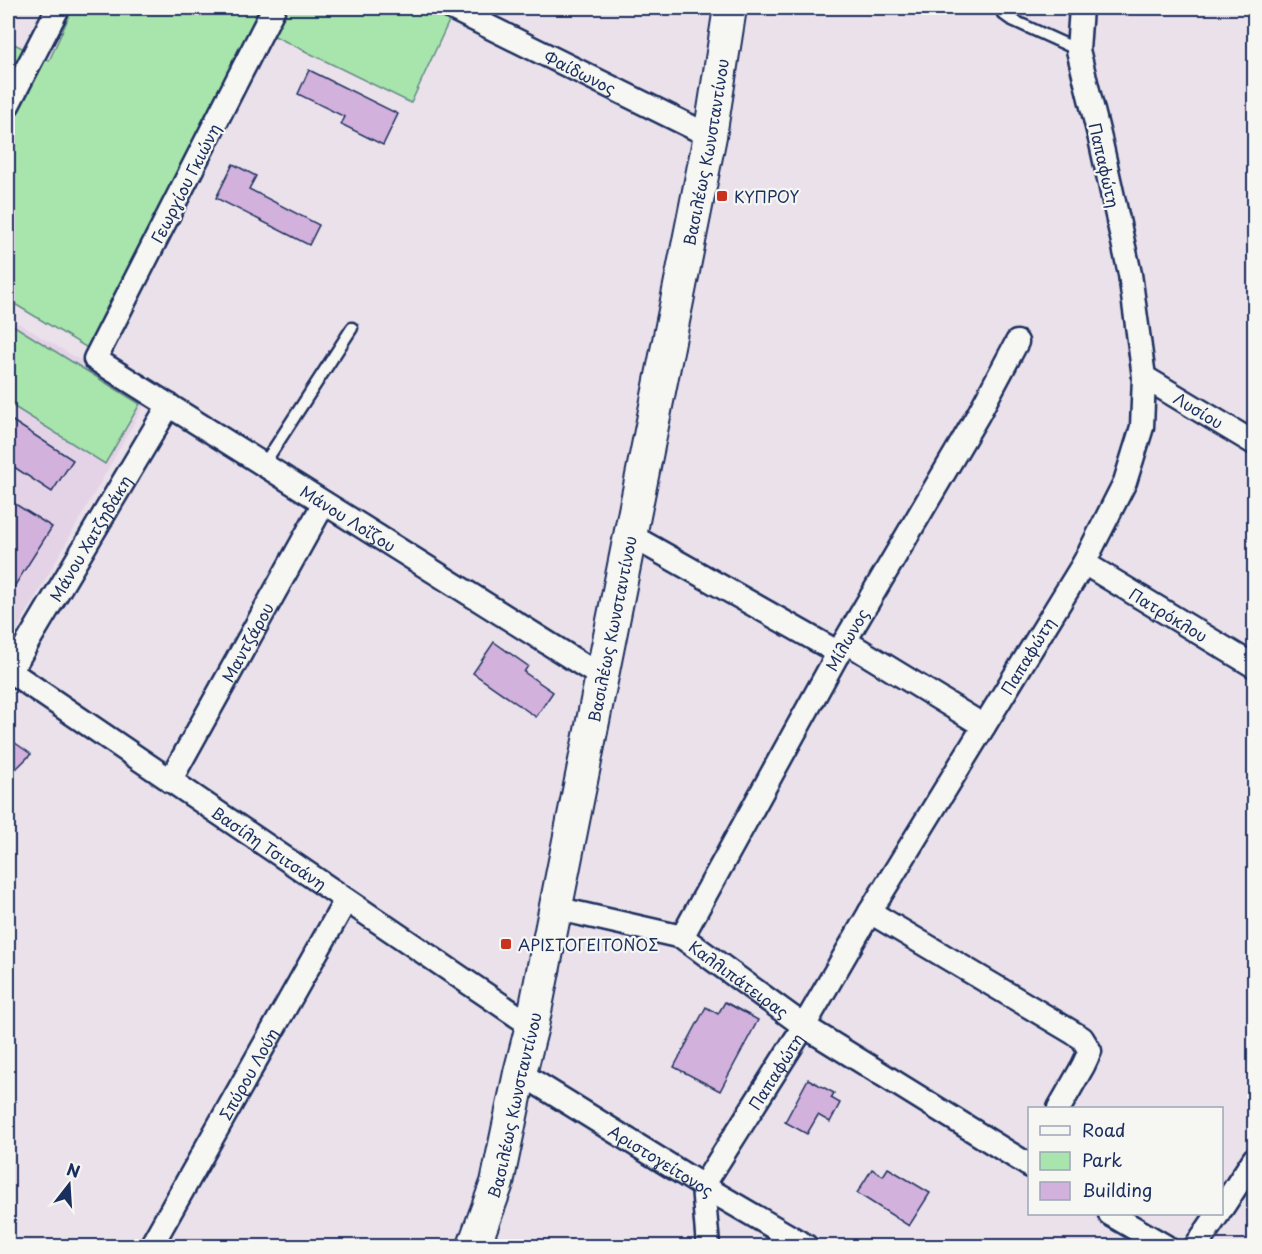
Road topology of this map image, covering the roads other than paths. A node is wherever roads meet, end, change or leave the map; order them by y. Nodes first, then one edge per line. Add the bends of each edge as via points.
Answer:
1 (58, 8) edge
2 (274, 8) edge
3 (451, 8) edge
4 (729, 8) edge
5 (1002, 8) edge
6 (1081, 8) edge
7 (1078, 50) junction
8 (8, 105) edge
9 (710, 136) junction
10 (352, 328) dead end
11 (1017, 342) dead end
12 (95, 359) joint
13 (1144, 377) junction
14 (169, 405) junction
15 (1254, 443) edge
16 (264, 464) junction
17 (324, 503) junction
18 (630, 535) junction
19 (1084, 563) junction
20 (842, 647) junction
21 (1254, 666) edge
22 (9, 671) edge
23 (602, 677) junction
24 (984, 726) junction
25 (170, 781) junction
26 (346, 900) junction
27 (555, 908) junction
28 (870, 912) junction
29 (682, 937) junction
30 (532, 1026) junction
31 (804, 1026) junction
32 (520, 1072) junction
33 (1060, 1107) edge
34 (1254, 1159) edge
35 (1028, 1163) edge
36 (704, 1186) junction
37 (1223, 1205) edge
38 (1112, 1215) edge
39 (1217, 1215) edge
40 (151, 1246) edge
41 (474, 1246) edge
42 (708, 1246) edge
43 (806, 1246) edge
44 (1165, 1246) edge
45 (1196, 1246) edge

1 - 8 street
2 - 12 street, Γεωργίου Γκιώνη
3 - 9 street, Φαίδωνος
4 - 9 main road, Βασιλέως Κωνσταντίνου
5 - 7 lane via 1010,20
6 - 7 street, Παπαφώτη
7 - 13 street, Παπαφώτη via 1130,274
9 - 18 main road, Βασιλέως Κωνσταντίνου
10 - 16 lane
11 - 20 street, Μίλωνος
12 - 14 street, Μάνου Λοΐζου
13 - 15 street, Λυσίου
13 - 19 street, Παπαφώτη via 1142,427 1125,482
14 - 16 street, Μάνου Λοΐζου
14 - 22 street, Μάνου Χατζηδάκη
16 - 17 street, Μάνου Λοΐζου
17 - 23 street, Μάνου Λοΐζου
17 - 25 street, Μαντζάρου
18 - 20 street
18 - 23 main road, Βασιλέως Κωνσταντίνου
19 - 21 street, Πατρόκλου
19 - 24 street, Παπαφώτη
20 - 24 street
20 - 29 street, Μίλωνος
22 - 25 street, Βασίλη Τσιτσάνη
23 - 27 main road, Βασιλέως Κωνσταντίνου
24 - 28 street, Παπαφώτη
25 - 26 street, Βασίλη Τσιτσάνη
26 - 30 street, Βασίλη Τσιτσάνη
26 - 40 street, Σπύρου Λούη
27 - 29 street, Καλλιπάτειρας
27 - 30 main road, Βασιλέως Κωνσταντίνου
28 - 31 street, Παπαφώτη
28 - 33 street via 1082,1038 1089,1051
29 - 31 street, Καλλιπάτειρας
30 - 32 main road, Βασιλέως Κωνσταντίνου
31 - 35 street, Καλλιπάτειρας
31 - 36 street, Παπαφώτη
32 - 36 street, Αριστογείτονος
32 - 41 main road, Βασιλέως Κωνσταντίνου via 497,1183
34 - 37 street
36 - 42 street
36 - 43 street, Αριστογείτονος
38 - 44 street
39 - 45 street

